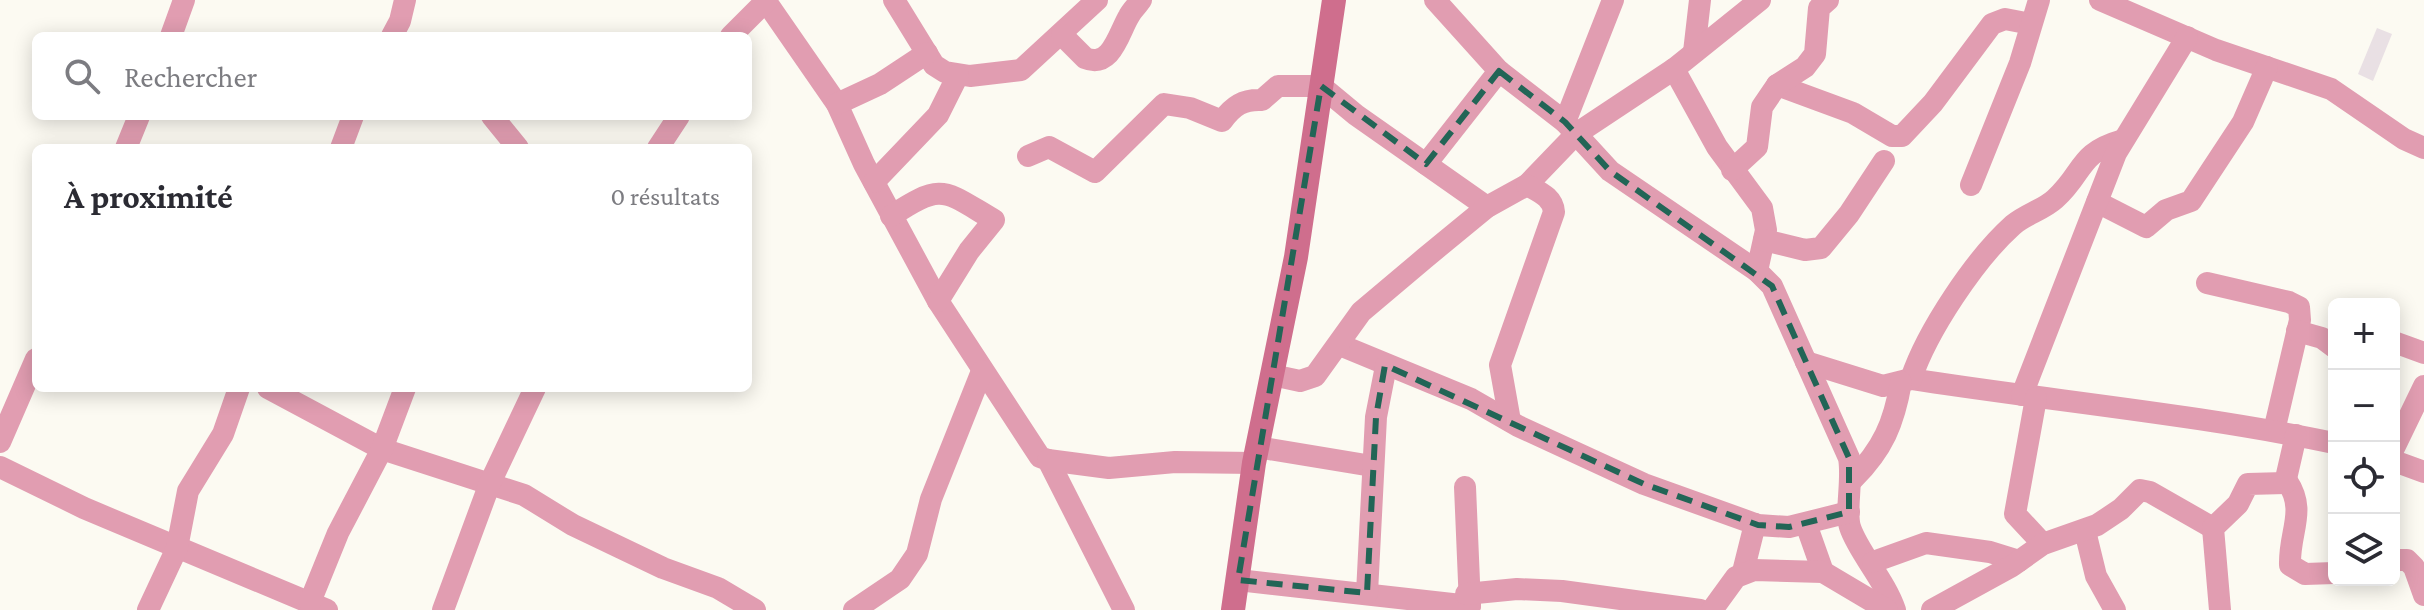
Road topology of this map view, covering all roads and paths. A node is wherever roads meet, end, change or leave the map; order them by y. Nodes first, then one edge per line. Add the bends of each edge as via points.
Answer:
1 (184, 0) edge
2 (766, 0) edge
3 (894, 0) edge
4 (1097, 0) edge
5 (1141, 0) edge
6 (1334, 0) edge
7 (1435, 0) edge
8 (1613, 0) edge
9 (1700, 0) edge
10 (1760, 0) edge
11 (2039, 0) edge
12 (2100, 0) edge
13 (1819, 3) edge
14 (2031, 24) junction
15 (172, 32) edge
16 (735, 32) edge
17 (1062, 35) junction
18 (2187, 37) junction
19 (1694, 52) junction
20 (927, 53) junction
21 (2267, 67) junction
22 (1674, 69) junction
23 (1499, 71) junction
24 (958, 75) junction
25 (1777, 85) junction
26 (1321, 86) junction
27 (837, 104) junction
28 (137, 120) edge
29 (352, 120) edge
30 (495, 120) edge
31 (676, 120) edge
32 (1570, 128) junction
33 (2123, 140) junction
34 (128, 144) edge
35 (342, 144) edge
36 (515, 144) edge
37 (661, 144) edge
38 (2424, 148) edge
39 (1028, 156) dead end
40 (1884, 161) dead end
41 (1426, 164) junction
42 (1732, 170) junction
43 (874, 182) junction
44 (1527, 185) junction
45 (1971, 185) dead end
46 (2097, 202) junction
47 (1487, 207) junction
48 (891, 216) junction
49 (1764, 240) junction
50 (1757, 271) junction
51 (2207, 283) dead end
52 (938, 301) junction
53 (2297, 331) junction
54 (2328, 342) edge
55 (2400, 344) edge
56 (1340, 345) junction
57 (2424, 353) edge
58 (1806, 362) junction
59 (1386, 366) junction
60 (32, 368) edge
61 (982, 371) junction
62 (1272, 375) junction
63 (1906, 380) junction
64 (2424, 386) edge
65 (238, 392) edge
66 (275, 392) edge
67 (403, 392) edge
68 (533, 392) edge
69 (2029, 397) junction
70 (1510, 421) junction
71 (2274, 431) junction
72 (2296, 435) junction
73 (0, 442) edge
74 (2329, 442) edge
75 (2397, 442) edge
76 (382, 449) junction
77 (1255, 455) junction
78 (1048, 460) junction
79 (2400, 463) edge
80 (1372, 466) junction
81 (0, 467) edge
82 (2424, 472) edge
83 (1853, 479) junction
84 (2287, 481) junction
85 (490, 483) junction
86 (1465, 487) dead end
87 (1849, 512) junction
88 (1755, 524) junction
89 (1806, 524) junction
90 (2213, 528) junction
91 (2085, 531) junction
92 (2043, 544) junction
93 (177, 548) junction
94 (2400, 560) edge
95 (2019, 561) junction
96 (1873, 562) junction
97 (1743, 572) junction
98 (1823, 572) junction
99 (2328, 573) edge
100 (1238, 580) junction
101 (2424, 595) edge
102 (1372, 599) edge
103 (1583, 602) edge
104 (1469, 603) edge
105 (1405, 605) edge
106 (318, 606) edge
107 (148, 610) edge
108 (443, 610) edge
109 (755, 610) edge
110 (854, 610) edge
111 (1124, 610) edge
112 (1233, 610) edge
113 (1700, 610) edge
114 (1712, 610) edge
115 (1887, 610) edge
116 (1895, 610) edge
117 (1932, 610) edge
118 (2115, 610) edge
119 (2220, 610) edge

1 - 15 street
2 - 16 street
2 - 27 street
3 - 20 street
4 - 17 street
5 - 17 street via 1116,46 1100,58 1085,58
6 - 26 street
7 - 23 street
8 - 32 street
9 - 19 street
10 - 19 street
11 - 14 street
12 - 18 street
13 - 25 street via 1811,61
14 - 25 street via 2005,19 1992,24 1902,136
14 - 45 street
17 - 24 street via 1015,73
18 - 21 street
18 - 33 street
19 - 22 street
20 - 24 street via 938,69
20 - 27 street
21 - 38 street via 2331,89
21 - 46 street via 2243,122 2191,201 2168,209 2146,227
22 - 32 street
22 - 42 street
23 - 32 street
23 - 41 street
24 - 43 street via 938,115
25 - 42 street via 1759,116 1757,147
26 - 39 street via 1278,86 1262,100 1232,107 1222,121 1164,104 1095,172 1049,147
26 - 41 street
26 - 62 street
27 - 43 street
28 - 34 street
29 - 35 street
30 - 36 street
31 - 37 street
32 - 44 street
32 - 50 street via 1610,171
33 - 46 street
33 - 63 street via 2090,153 2053,201 2014,224 1991,248 1930,333
40 - 49 street via 1821,248 1805,250
41 - 47 street
42 - 49 street via 1762,208
43 - 48 street
44 - 47 street
44 - 70 street via 1545,196 1554,212 1500,365
46 - 69 street
47 - 56 street via 1361,312
48 - 52 street
48 - 52 street via 922,196 939,192 994,220
49 - 50 street
50 - 58 street via 1781,301
51 - 53 street via 2296,304
52 - 61 street
53 - 54 street
53 - 71 street
55 - 57 street
56 - 59 street
56 - 62 street via 1315,376 1300,381
58 - 63 street via 1883,386
58 - 83 street via 1849,458
59 - 70 street via 1471,399
59 - 80 street
60 - 73 street
61 - 78 street via 1040,457
61 - 110 street via 931,499 917,554 900,579
62 - 77 street
63 - 69 street
63 - 83 street via 1880,450
64 - 75 street
65 - 93 street via 223,434 188,491
66 - 76 street
67 - 76 street
68 - 85 street
69 - 71 street
69 - 92 street via 2015,514
70 - 88 street via 1644,484
71 - 72 street
72 - 74 street
72 - 84 street
76 - 85 street
76 - 106 street via 338,533
77 - 78 street via 1109,468
77 - 80 street
77 - 100 street
78 - 111 street
79 - 82 street
80 - 102 street
81 - 93 street
83 - 87 street
84 - 90 street via 2248,484 2238,504
84 - 99 street via 2299,509 2290,565 2305,574
85 - 108 street
85 - 109 street
86 - 104 street
87 - 89 street
87 - 96 street via 1851,530
88 - 89 street
88 - 97 street
89 - 98 street
90 - 91 street via 2142,490
90 - 119 street
91 - 92 street
91 - 118 street via 2096,576
92 - 95 street
93 - 106 street
93 - 107 street
94 - 101 street via 2414,567
95 - 96 street via 1926,543
95 - 117 street
96 - 116 street
97 - 98 street
97 - 114 street
98 - 115 street
100 - 102 street
100 - 112 street
102 - 105 street
103 - 104 street via 1517,589
103 - 113 street
104 - 105 street

